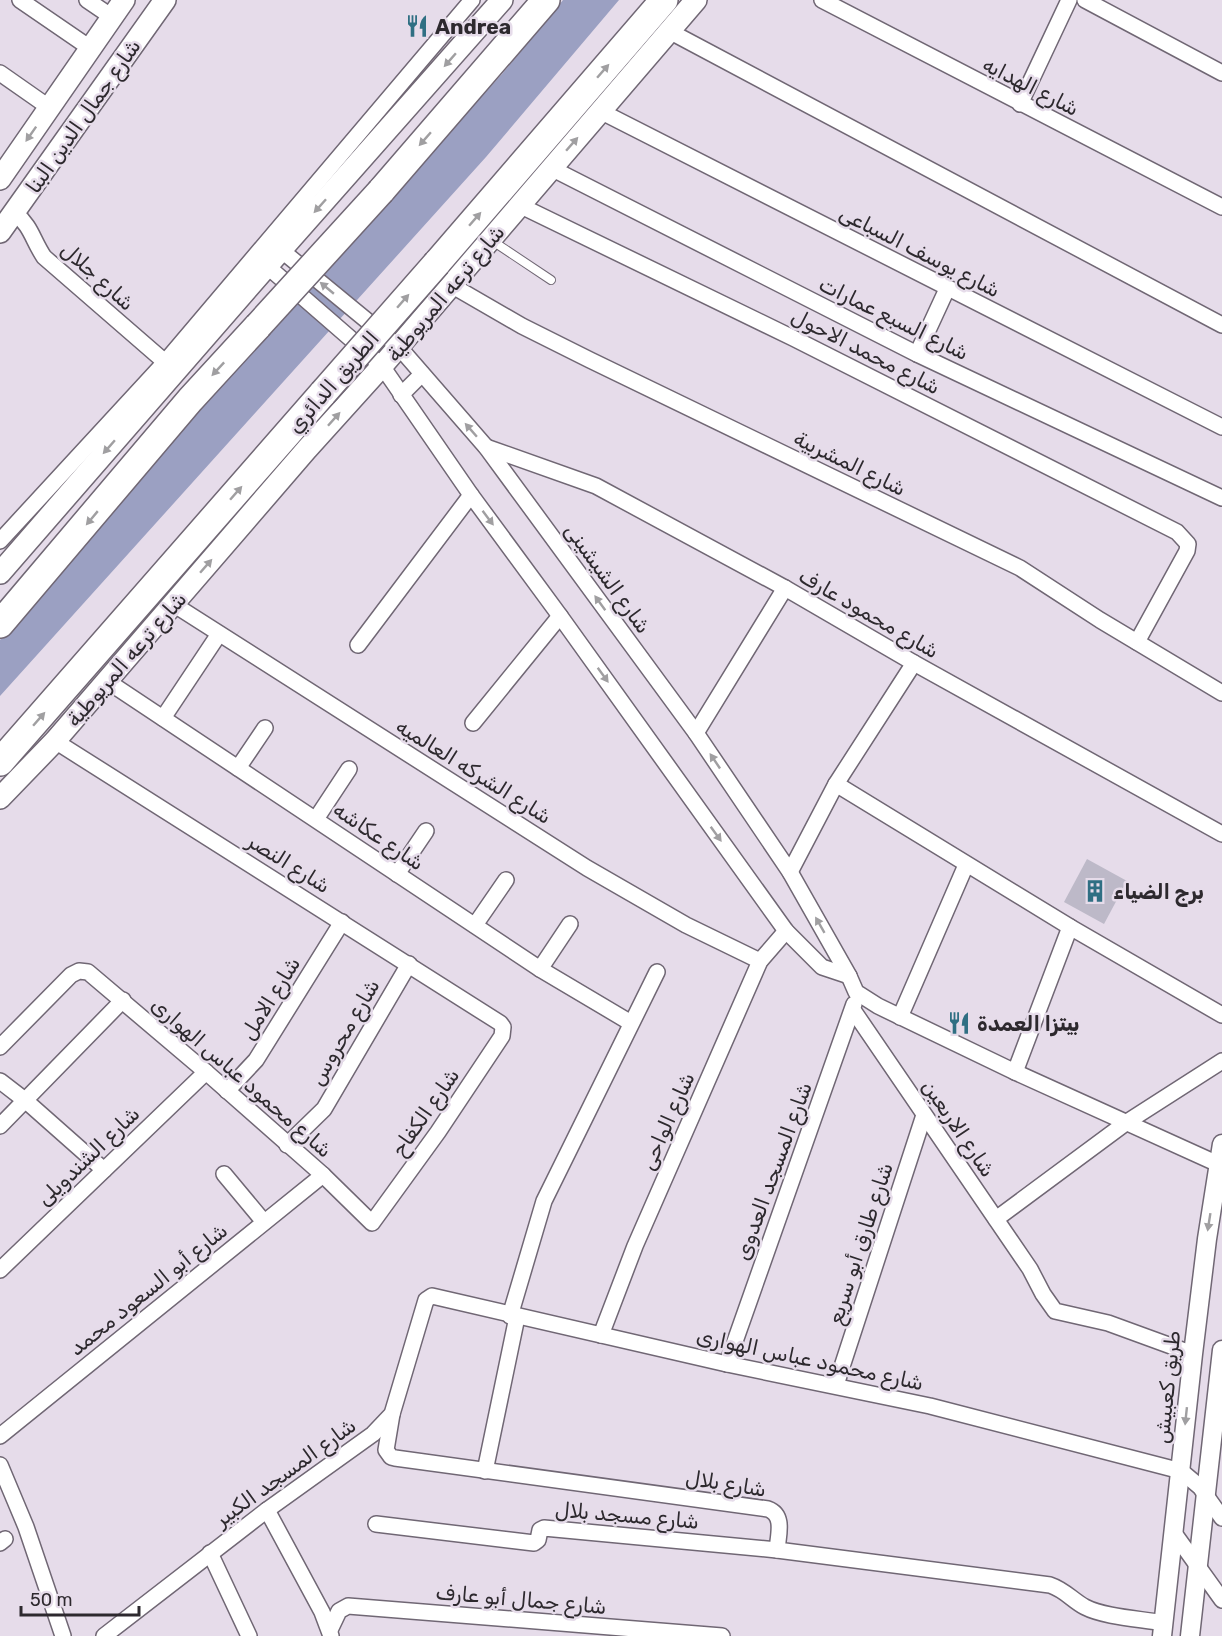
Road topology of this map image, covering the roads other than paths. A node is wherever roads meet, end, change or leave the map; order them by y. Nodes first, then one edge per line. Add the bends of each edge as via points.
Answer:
1 (20, 0) edge
2 (87, 0) edge
3 (472, 0) edge
4 (502, 0) edge
5 (546, 0) edge
6 (664, 0) edge
7 (696, 0) edge
8 (822, 0) edge
9 (1069, 0) edge
10 (1085, 0) edge
11 (157, 1) edge
12 (118, 8) edge
13 (669, 31) junction
14 (90, 48) junction
15 (0, 73) edge
16 (1222, 73) edge
17 (72, 75) junction
18 (97, 95) junction
19 (1020, 104) junction
20 (50, 108) junction
21 (600, 111) junction
22 (551, 168) junction
23 (2, 171) edge
24 (519, 205) junction
25 (1222, 207) edge
26 (14, 212) junction
27 (0, 232) edge
28 (490, 240) junction
29 (285, 253) junction
30 (271, 269) junction
31 (551, 280) dead end
32 (451, 285) junction
33 (947, 289) junction
34 (1222, 325) edge
35 (394, 343) junction
36 (917, 354) junction
37 (165, 362) junction
38 (377, 362) junction
39 (422, 374) junction
40 (402, 395) junction
41 (1222, 428) edge
42 (486, 447) junction
43 (471, 495) junction
44 (1222, 498) edge
45 (0, 541) edge
46 (0, 573) edge
47 (785, 588) junction
48 (173, 604) junction
49 (560, 616) junction
50 (0, 624) edge
51 (219, 634) junction
52 (1137, 642) junction
53 (358, 645) dead end
54 (914, 663) junction
55 (106, 681) junction
56 (1221, 691) edge
57 (163, 718) junction
58 (472, 723) dead end
59 (265, 729) dead end
60 (696, 733) junction
61 (55, 741) junction
62 (0, 762) edge
63 (238, 768) junction
64 (349, 769) dead end
65 (836, 784) junction
66 (0, 798) edge
67 (316, 819) junction
68 (426, 831) dead end
69 (1222, 834) edge
70 (966, 865) junction
71 (790, 872) junction
72 (397, 874) junction
73 (506, 880) dead end
74 (342, 922) junction
75 (570, 924) dead end
76 (475, 925) junction
77 (1070, 927) junction
78 (786, 931) junction
79 (760, 962) junction
80 (409, 963) junction
81 (540, 969) junction
82 (657, 972) dead end
83 (849, 975) junction
84 (856, 992) junction
85 (123, 1000) junction
86 (853, 1010) junction
87 (1222, 1015) edge
88 (900, 1017) junction
89 (500, 1023) joint
90 (631, 1023) junction
91 (0, 1047) edge
92 (1222, 1061) edge
93 (206, 1072) junction
94 (1015, 1072) junction
95 (0, 1081) edge
96 (226, 1091) junction
97 (26, 1101) junction
98 (924, 1114) junction
99 (1127, 1122) junction
100 (0, 1126) edge
101 (287, 1144) junction
102 (1222, 1144) edge
103 (1218, 1164) junction
104 (104, 1170) junction
105 (224, 1174) dead end
106 (323, 1175) junction
107 (996, 1219) junction
108 (264, 1222) junction
109 (372, 1222) joint
110 (0, 1270) edge
111 (429, 1297) joint
112 (514, 1316) junction
113 (601, 1335) junction
114 (1222, 1350) edge
115 (1193, 1354) junction
116 (727, 1364) junction
117 (836, 1385) junction
118 (392, 1414) junction
119 (1218, 1415) edge
120 (0, 1436) edge
121 (1216, 1450) edge
122 (0, 1465) edge
123 (485, 1471) junction
124 (1181, 1471) junction
125 (1205, 1494) junction
126 (267, 1510) junction
127 (1222, 1518) edge
128 (376, 1524) dead end
129 (1174, 1533) junction
130 (777, 1550) junction
131 (210, 1553) junction
132 (1198, 1564) junction
133 (1222, 1600) edge
134 (1163, 1629) edge
135 (620, 1632) edge
136 (330, 1633) edge
137 (63, 1636) edge
138 (104, 1636) edge
139 (249, 1636) edge
140 (722, 1636) edge
141 (1190, 1636) edge

1 - 14 street
2 - 12 street
3 - 37 street
4 -> 29 main road
5 -> 50 highway, bridge via 381,191 190,400
62 -> 6 highway, الطريق الدائري, bridge
7 - 13 main road, شارع ترعه المريوطية
8 - 19 street, شارع الهدايه
9 - 19 street
10 - 16 street
11 - 18 main road, شارع جمال الدين البنا
12 - 14 main road, شارع جمال الدين البنا
13 - 21 main road, شارع ترعه المريوطية
13 - 34 street
14 - 17 main road, شارع جمال الدين البنا
15 - 20 street
17 - 18 main road via 97,59 105,60 108,72
17 - 20 main road, شارع جمال الدين البنا
18 - 26 main road, شارع جمال الدين البنا
19 - 25 street, شارع الهدايه
20 -> 23 main road, شارع جمال الدين البنا
22 -> 21 main road, شارع ترعه المريوطية
21 - 33 street, شارع يوسف السباعى
22 - 24 main road, شارع ترعه المريوطية
22 - 36 street, شارع السبع عمارات
24 - 28 main road, شارع ترعه المريوطية
24 - 52 street, شارع محمد الاحول via 1177,532 1188,544 1185,557
26 - 27 main road, شارع جمال الدين البنا
26 - 37 street, شارع جلال via 31,229 44,257
28 - 31 lane
28 - 32 main road, شارع ترعه المريوطية
29 - 30 main road
35 -> 29 street, شارع الشيشينى, bridge
30 - 38 street, bridge
30 -> 46 main road
32 - 35 main road, شارع ترعه المريوطية
32 - 52 street, شارع المشربية via 590,360 1020,568
33 - 36 street
33 - 41 street, شارع يوسف السباعى
35 - 38 main road, شارع ترعه المريوطية
35 - 39 street, شارع الشيشينى
36 - 44 street, شارع السبع عمارات
37 - 45 street
38 - 40 street
48 -> 38 main road, شارع ترعه المريوطية
39 - 40 street
42 -> 39 street, شارع الشيشينى
40 - 43 street
42 - 47 street, شارع محمود عارف via 596,486
60 -> 42 street, شارع الشيشينى
43 -> 49 street
43 - 53 street
47 - 54 street, شارع محمود عارف
47 - 60 street
48 - 51 street, شارع الشركه العالميه
48 - 55 main road, شارع ترعه المريوطية
49 - 58 street
49 -> 78 street
51 - 57 street
51 - 79 street, شارع الشركه العالميه via 587,868
52 - 56 street, شارع المشربية
54 - 65 street
54 - 69 street, شارع محمود عارف
55 - 57 street, شارع عكاشه
55 - 61 main road, شارع ترعه المريوطية
57 - 63 street, شارع عكاشه
59 - 63 street
71 -> 60 street, شارع الشيشينى
61 - 66 main road, شارع ترعه المريوطية
61 - 74 street, شارع النصر
63 - 67 street, شارع عكاشه
64 - 67 street
65 - 70 street
65 - 71 street
67 - 72 street, شارع عكاشه
68 - 72 street
70 - 77 street
70 - 88 street
83 -> 71 street, شارع الشيشينى
72 - 76 street, شارع عكاشه
73 - 76 street
74 - 80 street, شارع النصر
74 - 96 street, شارع الامل via 253,1065
75 - 81 street
76 - 81 street, شارع عكاشه
77 - 87 street
77 - 94 street
78 - 79 street, شارع الواحى
78 - 83 street via 822,967
79 - 113 street, شارع الواحى via 635,1246
80 - 89 street, شارع النصر
80 - 101 street, شارع محروس via 324,1108
81 - 90 street, شارع عكاشه
82 - 90 street
83 - 84 street, شارع الشيشينى
84 - 86 street, شارع المسجد العدوى
84 - 88 street
85 - 91 street, شارع محمود عباس الهوارى via 88,972 79,970
85 - 93 street, شارع محمود عباس الهوارى
85 - 97 street
86 - 98 street, شارع الاربعين
86 - 116 street, شارع المسجد العدوى
88 - 94 street
89 - 109 street, شارع الكفاح via 500,1040
90 - 112 street via 542,1207
92 - 99 street
93 - 96 street, شارع محمود عباس الهوارى
93 - 104 street, شارع الشندويلى
94 - 99 street
95 - 97 street
96 - 101 street, شارع محمود عباس الهوارى
97 - 100 street
97 - 104 street
98 - 107 street, شارع الاربعين
98 - 117 street, شارع طارق أبو سريع
99 - 103 street
99 - 107 street
101 - 106 street, شارع محمود عباس الهوارى
102 - 103 street, طريق كعبيش
103 -> 115 street, طريق كعبيش
104 - 110 street, شارع الشندويلى
105 - 108 street
106 - 108 street, شارع أبو السعود محمد
106 - 109 street, شارع محمود عباس الهوارى
107 - 115 street, شارع الاربعين via 1055,1311 1108,1323
108 - 120 street, شارع أبو السعود محمد
111 - 112 street, شارع محمود عباس الهوارى
111 - 118 street, شارع المسجد الكبير
112 - 113 street, شارع محمود عباس الهوارى
112 - 123 street
113 - 116 street, شارع محمود عباس الهوارى
114 - 119 street
115 -> 124 street, طريق كعبيش
116 - 117 street, شارع محمود عباس الهوارى
117 - 124 street, شارع محمود عباس الهوارى
118 - 123 street, شارع بلال via 386,1446 391,1457
118 - 126 street, شارع المسجد الكبير via 373,1434
119 - 121 street
121 - 125 street
122 - 137 street
123 - 130 street, شارع بلال via 768,1509 779,1519
124 - 125 street
124 - 129 street, طريق كعبيش
125 - 127 street
125 - 132 street
126 - 131 street, شارع المسجد الكبير
126 - 136 street
128 - 130 street, شارع مسجد بلال via 534,1543 544,1528
129 - 132 street
129 - 134 street, طريق كعبيش
130 - 134 street via 1060,1588 1085,1607
131 - 138 street, شارع المسجد الكبير
131 - 139 street
132 - 133 street
132 - 141 street
135 - 136 street, شارع جمال أبو عارف via 348,1606 339,1611
135 - 140 street, شارع جمال أبو عارف

